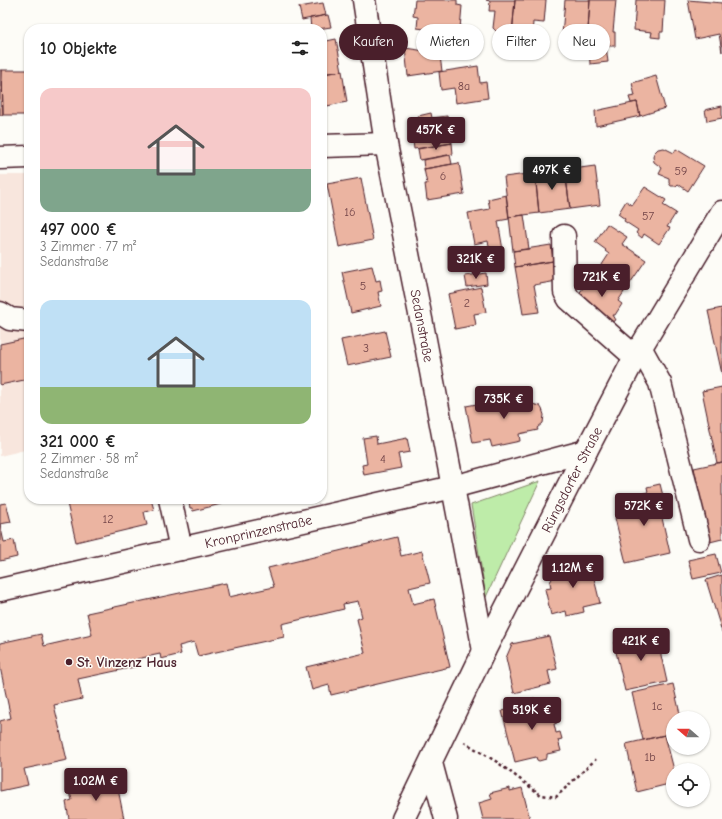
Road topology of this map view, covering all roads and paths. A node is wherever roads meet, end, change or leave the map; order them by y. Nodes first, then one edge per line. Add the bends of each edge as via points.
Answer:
1 (364, 0) edge
2 (386, 144) junction
3 (327, 146) edge
4 (24, 157) edge
5 (0, 158) edge
6 (722, 212) edge
7 (564, 236) dead end
8 (0, 313) edge
9 (24, 320) edge
10 (638, 352) junction
11 (586, 451) junction
12 (453, 487) junction
13 (171, 504) edge
14 (699, 539) dead end
15 (181, 549) junction
16 (0, 590) edge
17 (484, 651) junction
18 (446, 731) junction
19 (596, 759) dead end
20 (431, 763) junction
21 (403, 819) edge
22 (446, 819) edge

1 - 2 street, Sedanstraße
2 - 3 street
2 - 12 street, Sedanstraße
4 - 5 street
6 - 10 street, Rüngsdorfer Straße
7 - 10 street via 565,292 569,299
8 - 9 street via 10,319
10 - 11 street, Rüngsdorfer Straße
10 - 14 street via 660,383
11 - 12 street, Kronprinzenstraße
11 - 17 street, Rüngsdorfer Straße
12 - 15 street, Kronprinzenstraße
12 - 17 street, Sedanstraße
13 - 15 street
15 - 16 street, Kronprinzenstraße
17 - 18 street, Rüngsdorfer Straße
18 - 19 path via 497,762 541,795 556,797
18 - 20 street, Rüngsdorfer Straße
20 - 21 street, Rüngsdorfer Straße
20 - 22 street

